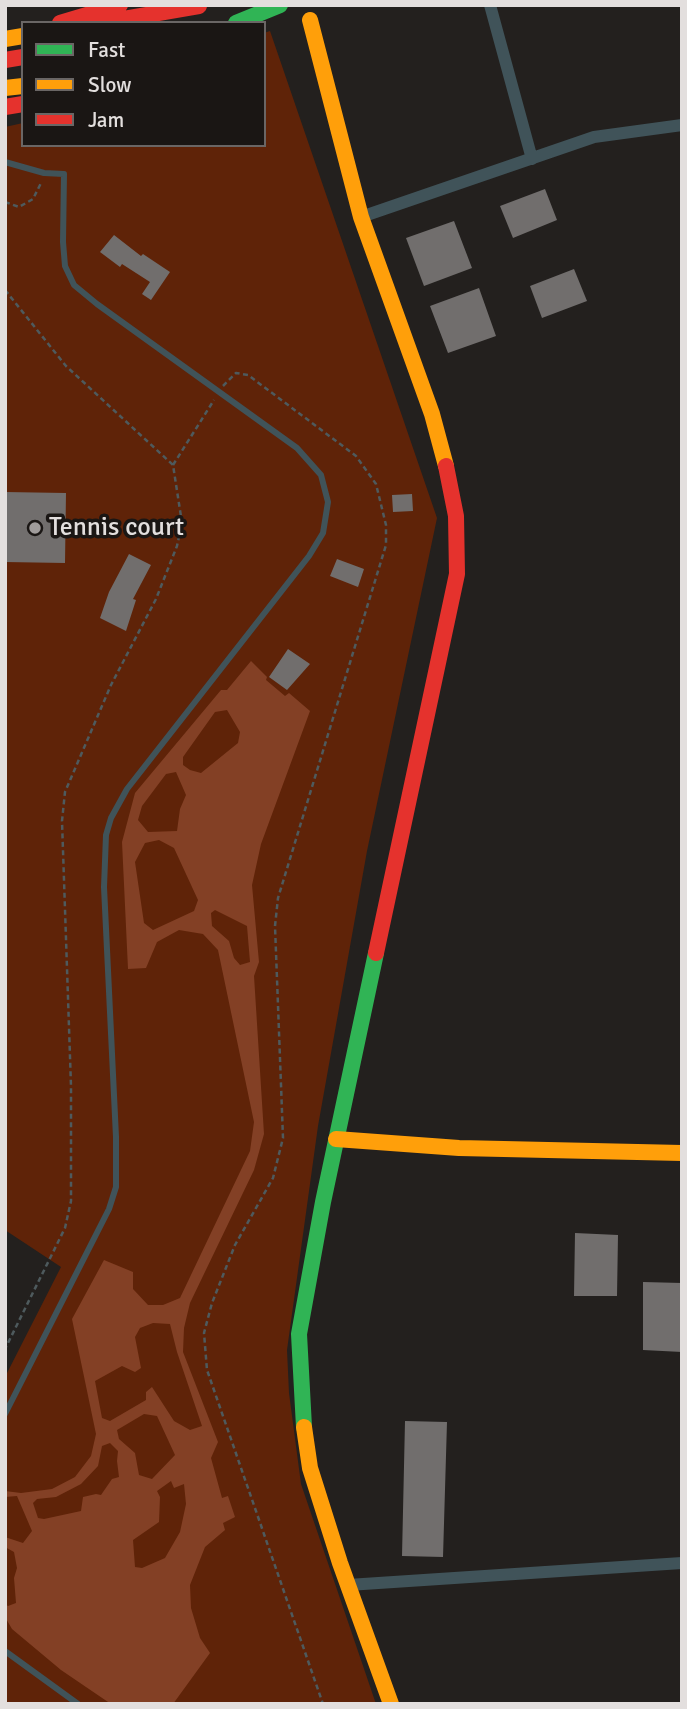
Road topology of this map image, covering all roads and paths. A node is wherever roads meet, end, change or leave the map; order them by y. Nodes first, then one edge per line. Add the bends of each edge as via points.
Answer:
1 (120, 5) edge
2 (280, 5) edge
3 (490, 5) edge
4 (200, 6) edge
5 (310, 20) dead end
6 (67, 21) edge
7 (112, 21) edge
8 (156, 21) edge
9 (241, 21) edge
10 (682, 125) edge
11 (532, 159) junction
12 (5, 162) edge
13 (44, 173) junction
14 (5, 202) edge
15 (361, 217) junction
16 (5, 290) edge
17 (219, 392) junction
18 (173, 465) junction
19 (336, 1139) junction
20 (682, 1153) edge
21 (5, 1349) edge
22 (5, 1414) edge
23 (682, 1563) edge
24 (348, 1585) junction
25 (5, 1651) edge
26 (78, 1704) edge
27 (323, 1704) edge
28 (391, 1704) edge

1 - 6 street
2 - 9 street
3 - 11 street
4 - 7 street
4 - 8 street
5 - 15 street
10 - 11 street via 594,136
11 - 15 street
12 - 13 lane
13 - 14 path via 33,199 19,207
13 - 17 lane via 64,174 62,242 65,267 74,285
15 - 19 street via 432,414 448,473 456,516 457,574
16 - 18 path via 66,366
17 - 18 path
17 - 22 lane via 298,448 321,475 328,502 324,533 127,789 111,818 104,887 116,1187
17 - 27 path via 236,373 248,375 356,456 376,484 386,525 386,545 278,898 275,926 284,1138 273,1178 235,1245 204,1333 207,1370
18 - 21 path via 182,523 177,546 65,792 61,821 71,1201 65,1228
19 - 20 street via 459,1148
19 - 24 street via 299,1334 300,1374 310,1468
23 - 24 street
24 - 28 street
25 - 26 lane

